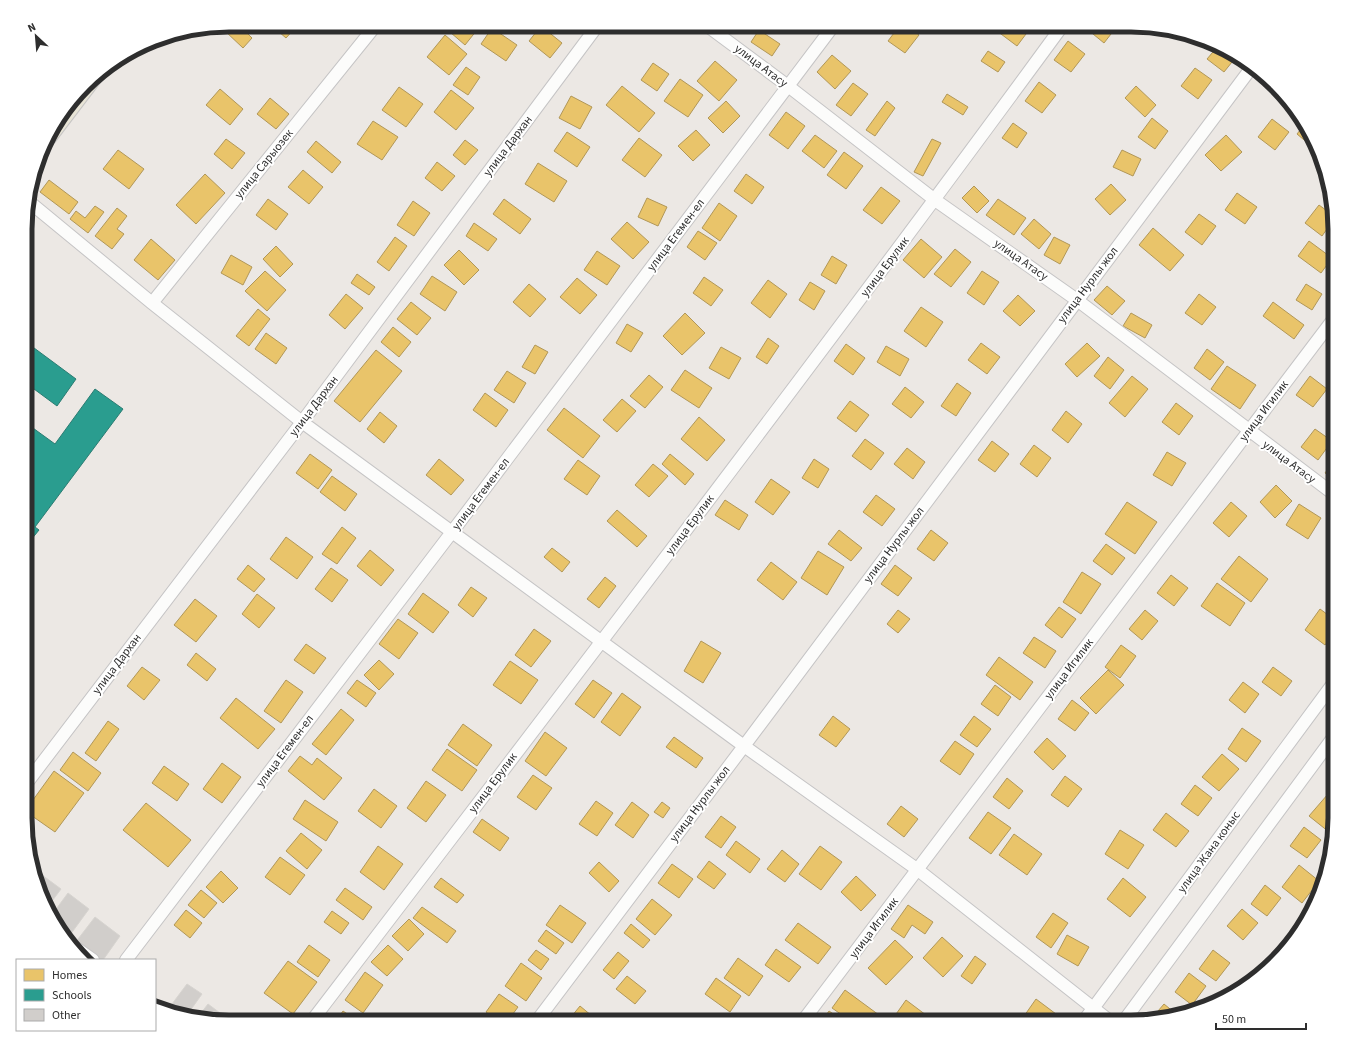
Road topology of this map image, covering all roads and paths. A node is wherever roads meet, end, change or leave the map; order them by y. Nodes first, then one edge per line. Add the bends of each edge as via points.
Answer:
1 (370, 32) edge
2 (593, 32) edge
3 (715, 32) edge
4 (829, 32) edge
5 (1058, 32) edge
6 (1249, 71) edge
7 (788, 86) junction
8 (935, 200) junction
9 (34, 205) edge
10 (1077, 300) junction
11 (152, 303) junction
12 (1328, 326) edge
13 (302, 422) junction
14 (1248, 431) junction
15 (1328, 490) edge
16 (452, 532) junction
17 (602, 641) junction
18 (1328, 690) edge
19 (1328, 744) edge
20 (744, 746) junction
21 (32, 776) edge
22 (918, 870) junction
23 (127, 959) edge
24 (1093, 1008) junction
25 (315, 1015) edge
26 (541, 1015) edge
27 (807, 1015) edge
28 (1088, 1015) edge
29 (1102, 1015) edge
30 (1128, 1015) edge

1 - 11 street, улица Сарыозек
2 - 13 street, улица Дархан
3 - 7 street, улица Атасу
4 - 7 street, улица Егемен-ел
5 - 8 street, улица Ерулик
6 - 10 street, улица Нурлы жол
7 - 8 street, улица Атасу
7 - 16 street, улица Егемен-ел
8 - 10 street, улица Атасу
8 - 17 street, улица Ерулик
9 - 11 street
10 - 14 street, улица Атасу
10 - 20 street, улица Нурлы жол
11 - 13 street
12 - 14 street, улица Игилик
13 - 16 street
13 - 21 street, улица Дархан
14 - 15 street, улица Атасу
14 - 22 street, улица Игилик
16 - 17 street
16 - 23 street, улица Егемен-ел
17 - 20 street
17 - 25 street, улица Ерулик
18 - 24 street, улица Жана коныс
19 - 30 street
20 - 22 street
20 - 26 street, улица Нурлы жол
22 - 24 street
22 - 27 street, улица Игилик
24 - 28 street, улица Жана коныс
24 - 29 street

